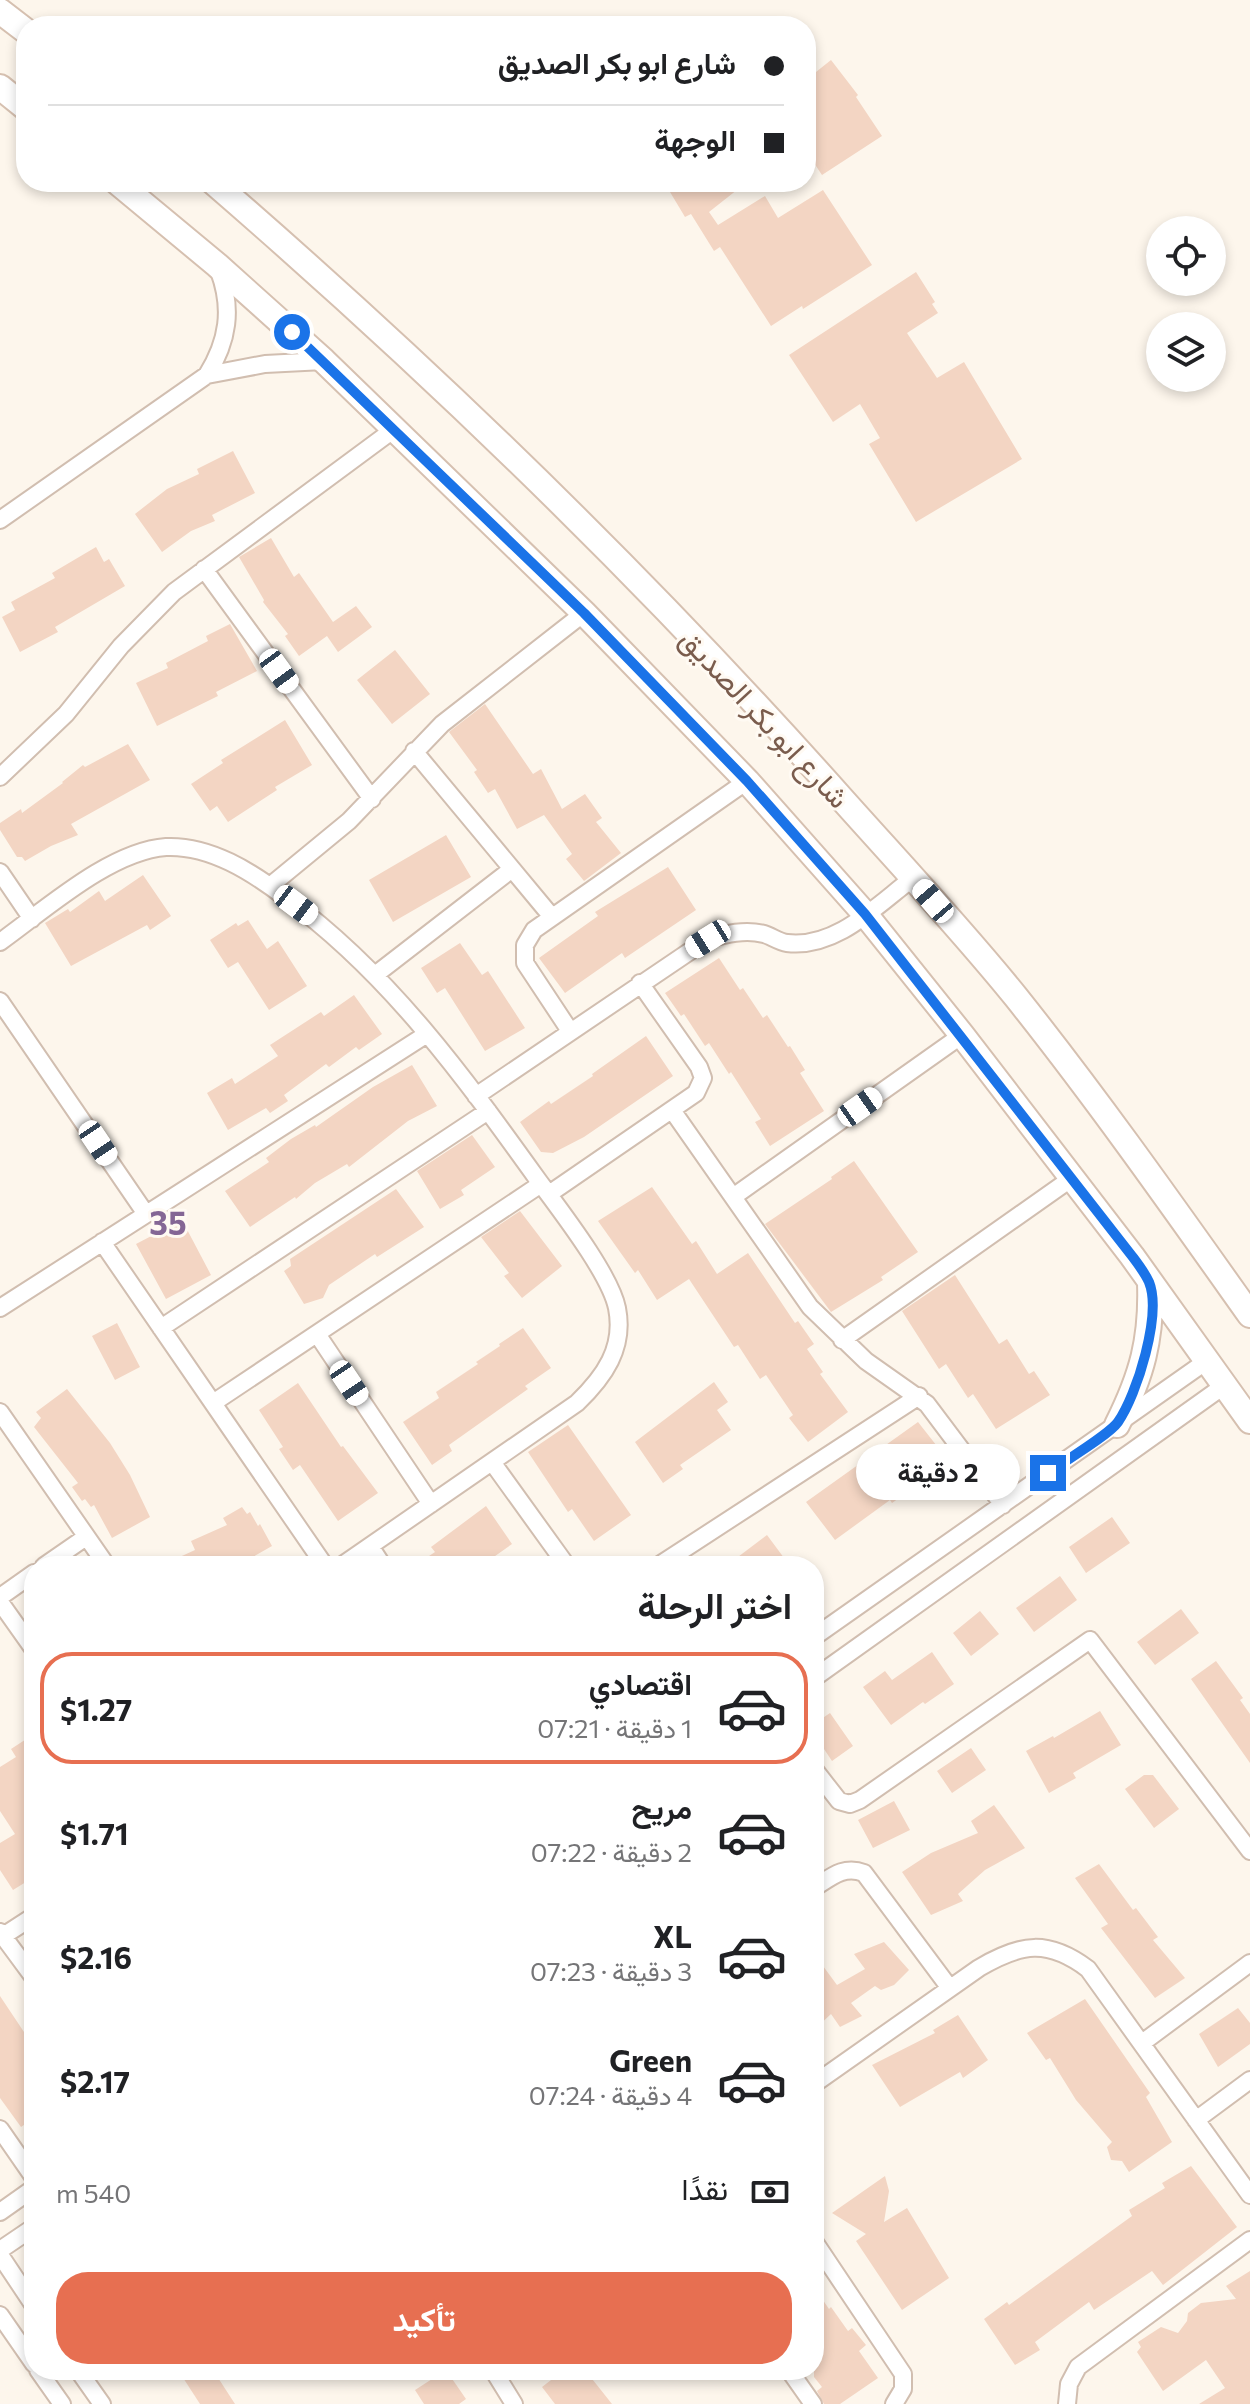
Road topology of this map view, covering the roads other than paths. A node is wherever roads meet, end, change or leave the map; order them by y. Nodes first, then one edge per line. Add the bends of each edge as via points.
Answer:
1 (0, 11) edge
2 (16, 23) edge
3 (0, 87) edge
4 (16, 100) edge
5 (129, 192) edge
6 (225, 192) edge
7 (217, 265) junction
8 (324, 361) junction
9 (207, 375) junction
10 (393, 430) junction
11 (0, 520) edge
12 (204, 569) junction
13 (584, 613) junction
14 (414, 751) junction
15 (0, 777) edge
16 (747, 781) junction
17 (372, 799) junction
18 (512, 869) junction
19 (0, 872) edge
20 (913, 878) junction
21 (270, 886) junction
22 (865, 914) junction
23 (552, 917) junction
24 (32, 919) junction
25 (0, 942) edge
26 (375, 975) junction
27 (640, 983) junction
28 (0, 1001) edge
29 (570, 1031) junction
30 (427, 1034) junction
31 (962, 1035) junction
32 (476, 1096) junction
33 (672, 1110) junction
34 (488, 1111) junction
35 (1072, 1178) junction
36 (545, 1189) junction
37 (733, 1197) junction
38 (146, 1214) junction
39 (102, 1242) junction
40 (1150, 1283) junction
41 (0, 1308) edge
42 (1250, 1315) edge
43 (161, 1328) junction
44 (317, 1334) junction
45 (842, 1340) junction
46 (1208, 1360) junction
47 (1225, 1385) junction
48 (1168, 1388) junction
49 (919, 1396) junction
50 (213, 1403) junction
51 (0, 1412) edge
52 (1187, 1412) junction
53 (1250, 1421) edge
54 (1117, 1425) junction
55 (492, 1462) junction
56 (431, 1504) junction
57 (1003, 1505) junction
58 (86, 1537) junction
59 (370, 1546) junction
60 (58, 1556) edge
61 (100, 1556) edge
62 (318, 1556) edge
63 (356, 1556) edge
64 (376, 1556) edge
65 (560, 1556) edge
66 (673, 1556) edge
67 (24, 1581) edge
68 (0, 1599) edge
69 (824, 1630) edge
70 (24, 1635) edge
71 (824, 1671) edge
72 (824, 1782) edge
73 (1250, 1851) edge
74 (824, 1882) edge
75 (24, 1922) edge
76 (2, 1934) edge
77 (1250, 1963) edge
78 (24, 1964) edge
79 (949, 1987) junction
80 (1142, 2043) junction
81 (824, 2077) edge
82 (1250, 2080) edge
83 (1196, 2120) junction
84 (0, 2129) edge
85 (24, 2164) edge
86 (24, 2195) edge
87 (1250, 2195) edge
88 (0, 2212) edge
89 (24, 2235) edge
90 (1250, 2240) edge
91 (0, 2253) edge
92 (824, 2256) edge
93 (24, 2290) edge
94 (0, 2315) edge
95 (24, 2350) edge
96 (45, 2380) edge
97 (85, 2380) edge
98 (499, 2380) edge
99 (796, 2380) edge
100 (62, 2404) edge
101 (102, 2404) edge
102 (514, 2404) edge
103 (813, 2404) edge
104 (894, 2404) edge
105 (1067, 2404) edge

1 - 2 main road
3 - 4 main road
5 - 7 main road, شارع ابو بكر الصديق
6 - 20 main road, شارع ابو بكر الصديق via 337,289 587,530 736,681
7 - 8 main road, شارع ابو بكر الصديق
7 - 9 street via 226,299 226,333
8 - 9 street via 265,364
8 - 10 main road, شارع ابو بكر الصديق
9 - 11 street
10 - 12 street
10 - 13 main road, شارع ابو بكر الصديق
12 - 15 street via 146,618 66,714
12 - 17 street
13 - 14 street via 468,701
13 - 16 main road, شارع ابو بكر الصديق
14 - 17 street
14 - 18 street
16 - 22 main road, شارع ابو بكر الصديق
16 - 23 street
17 - 21 street
18 - 23 street
18 - 26 street
19 - 24 street
20 - 22 street
20 - 42 main road, شارع ابو بكر الصديق via 1062,1057
21 - 24 street via 214,855 167,847 118,860
21 - 26 street via 321,923
22 - 27 street via 842,931 815,941 786,943 761,933 734,932 708,939
22 - 31 main road, شارع ابو بكر الصديق
23 - 29 street via 525,945 525,963
24 - 25 street
26 - 30 street
27 - 29 street
27 - 33 street via 703,1078 696,1093
28 - 38 street
29 - 32 street
30 - 32 street
30 - 38 street
31 - 35 main road, شارع ابو بكر الصديق
31 - 37 street
32 - 34 street
33 - 36 street
33 - 37 street
34 - 36 street
34 - 43 street
35 - 40 main road, شارع ابو بكر الصديق
35 - 45 street
36 - 44 street
36 - 55 street via 611,1289 619,1331 599,1381 577,1403
37 - 45 street via 810,1307
38 - 39 street
39 - 41 street
39 - 43 street
40 - 46 main road, شارع ابو بكر الصديق
40 - 54 main road via 1142,1371
43 - 50 street
44 - 50 street
44 - 56 street
45 - 49 street
46 - 47 main road, شارع ابو بكر الصديق
46 - 48 street
47 - 52 street
47 - 53 main road, شارع ابو بكر الصديق
48 - 52 street
48 - 54 street
49 - 57 street
49 - 66 street
50 - 62 street
51 - 58 street
52 - 71 street
54 - 57 street
55 - 56 street
55 - 65 street
56 - 59 street
57 - 69 street
58 - 60 street
58 - 61 street
59 - 63 street
59 - 64 street
67 - 68 street
68 - 70 street
72 - 73 street via 839,1801 860,1800 1090,1640
74 - 79 street via 844,1869 864,1873
75 - 76 street
76 - 78 street
77 - 80 street
79 - 80 street via 1000,1955 1047,1948 1070,1955 1088,1969
79 - 81 street
80 - 83 street
82 - 83 street
83 - 87 street
84 - 85 street
86 - 88 street
89 - 91 street
90 - 105 street via 1078,2367
91 - 93 street
92 - 104 street via 903,2374 903,2389
94 - 95 street
96 - 100 street
97 - 101 street
98 - 102 street
99 - 103 street

